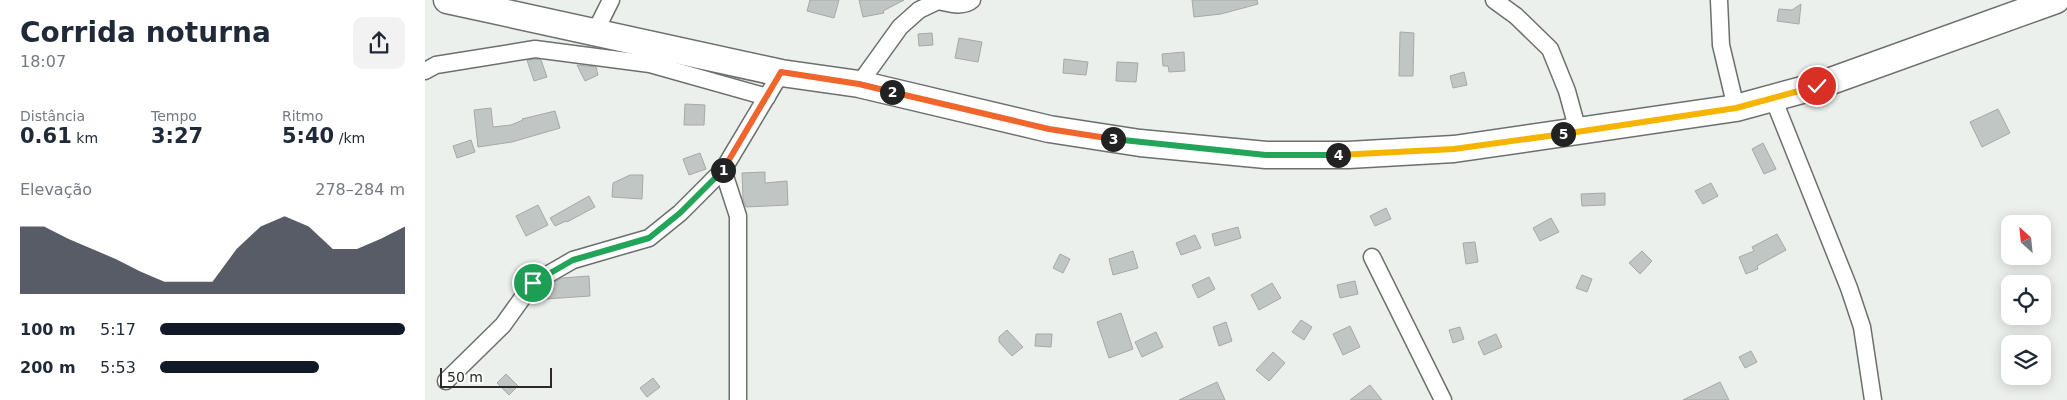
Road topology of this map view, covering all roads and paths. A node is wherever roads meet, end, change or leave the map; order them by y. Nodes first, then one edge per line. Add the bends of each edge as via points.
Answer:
1 (447, 0) edge
2 (611, 0) edge
3 (972, 0) edge
4 (1495, 0) edge
5 (1719, 0) edge
6 (2056, 0) edge
7 (595, 32) junction
8 (425, 72) edge
9 (781, 72) junction
10 (859, 84) junction
11 (767, 97) junction
12 (1773, 98) junction
13 (1736, 108) junction
14 (1579, 131) junction
15 (723, 170) junction
16 (1372, 257) dead end
17 (446, 382) dead end
18 (1439, 399) edge
19 (738, 400) edge
20 (1873, 400) edge

1 - 7 main road
2 - 7 street
3 - 10 street via 951,4 938,1 919,10 900,28
4 - 14 street via 1517,16 1550,49
5 - 13 street via 1721,45
6 - 12 main road via 1888,61
7 - 9 main road
8 - 11 street via 437,65 535,49 650,64
9 - 10 main road
9 - 11 street
10 - 14 main road via 1049,129 1266,155 1348,155 1454,149
11 - 15 street
12 - 13 main road
12 - 20 street via 1862,326
13 - 14 main road
15 - 17 street via 680,213 649,238 573,260 533,283 503,325
15 - 19 street via 738,216
16 - 18 street

